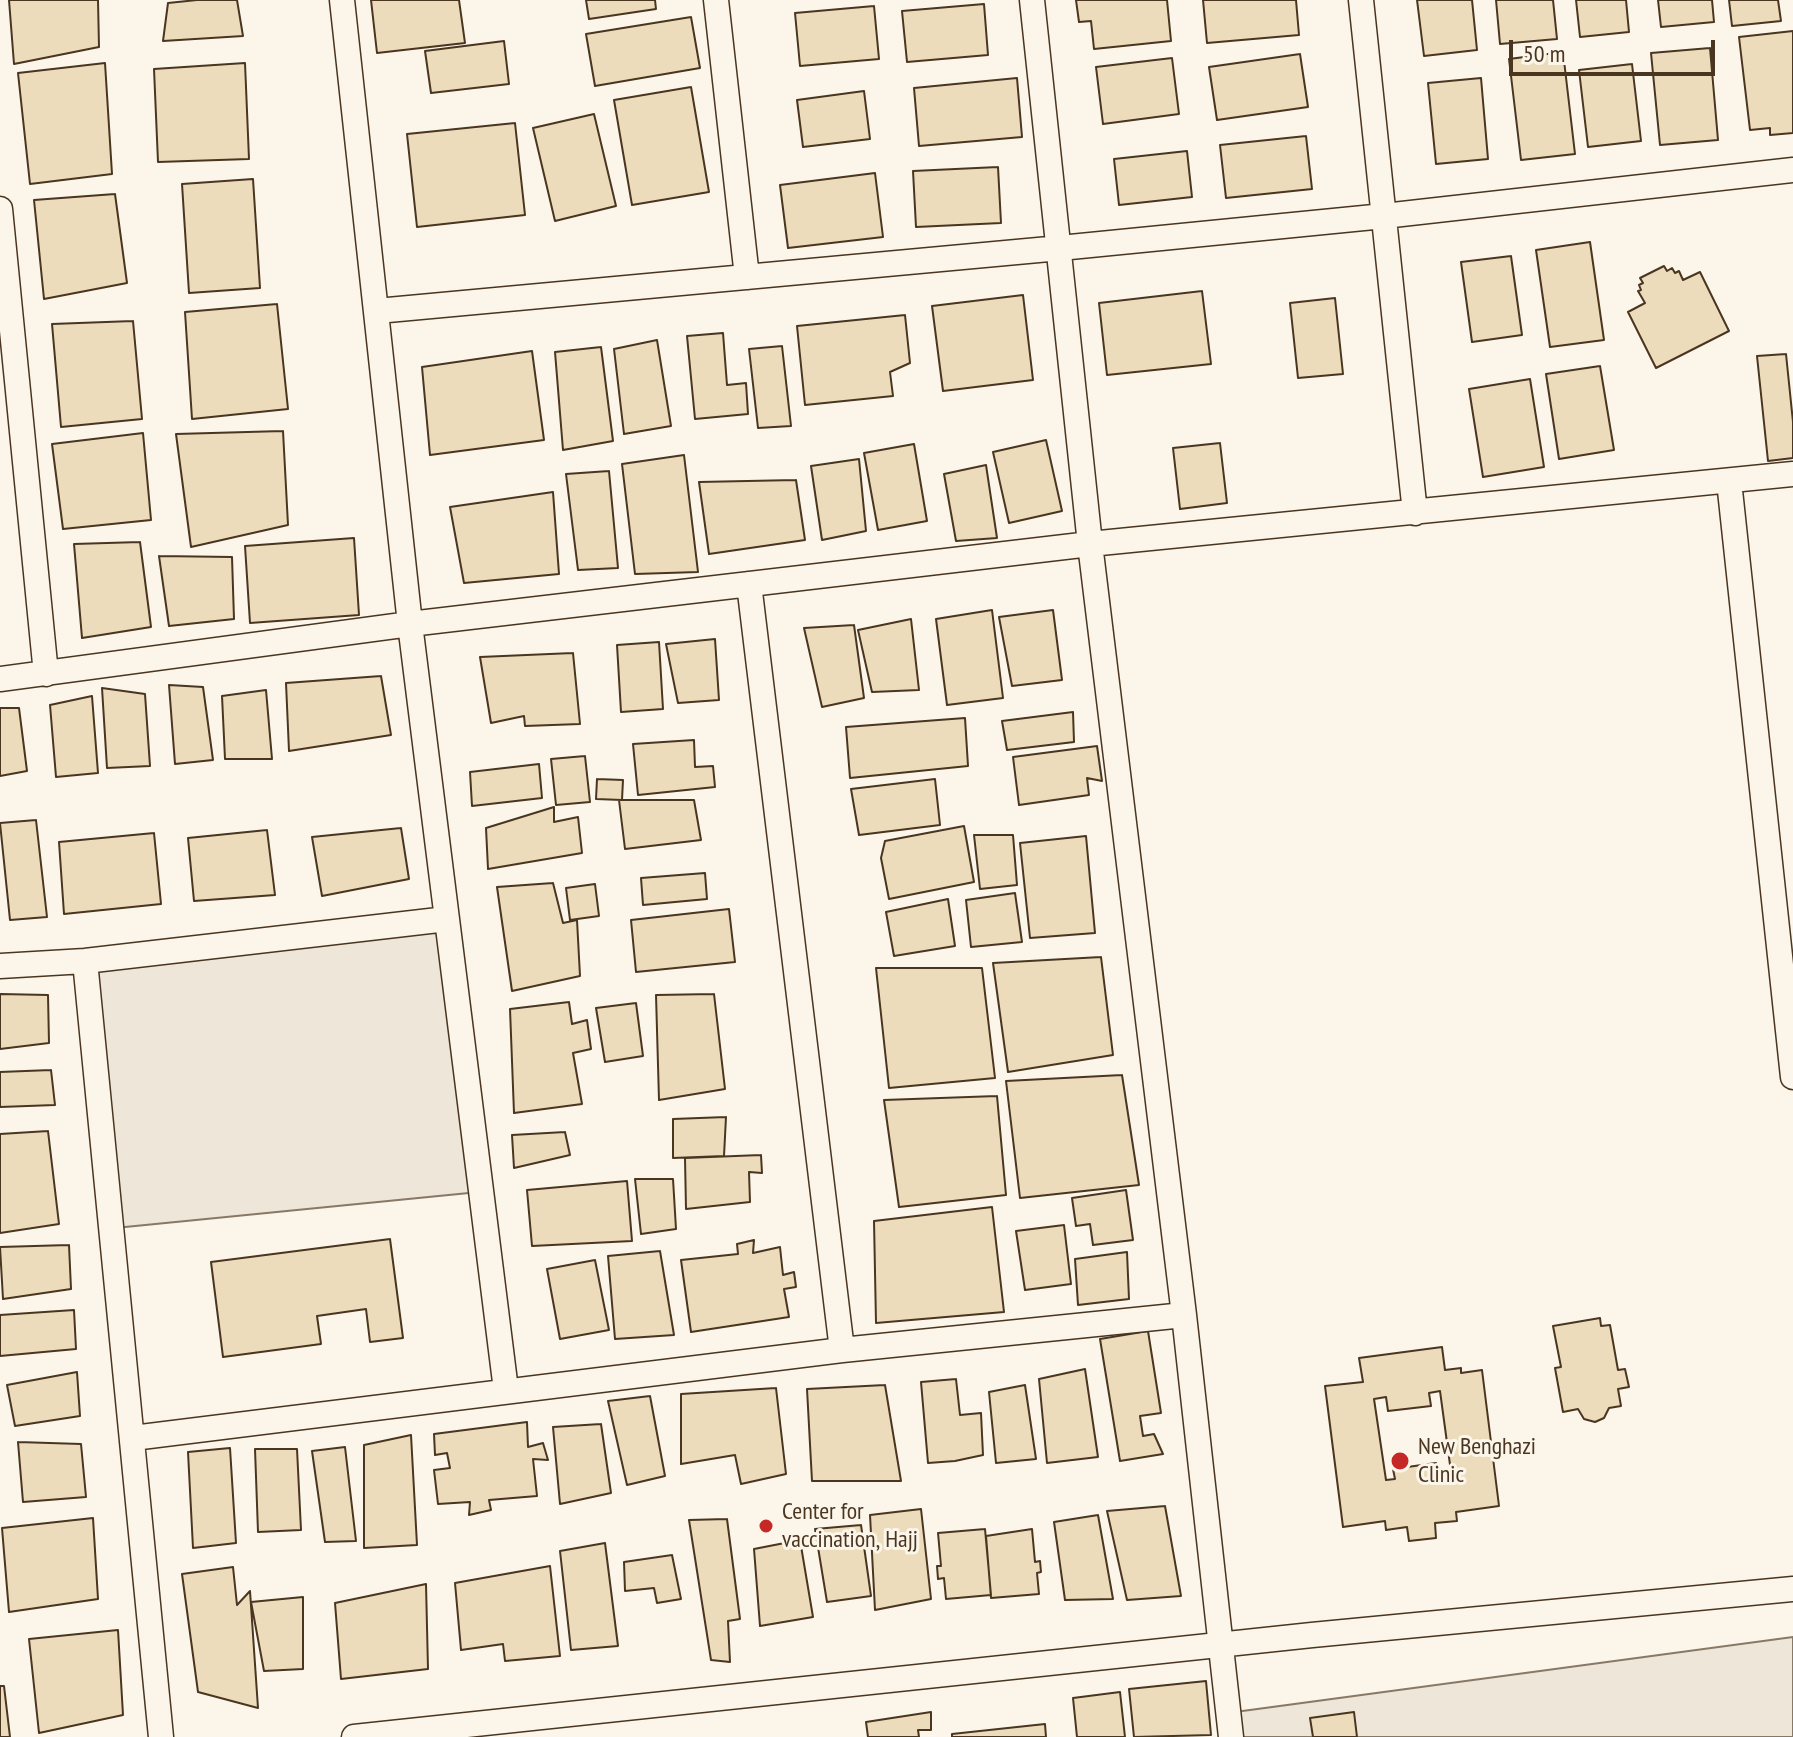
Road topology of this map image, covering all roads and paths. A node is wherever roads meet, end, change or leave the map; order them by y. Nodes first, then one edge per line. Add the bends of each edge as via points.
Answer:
1 (342, 0) edge
2 (716, 0) edge
3 (1032, 0) edge
4 (1361, 0) edge
5 (1793, 170) edge
6 (0, 209) edge
7 (1384, 216) junction
8 (1060, 248) junction
9 (747, 277) junction
10 (377, 311) junction
11 (1793, 474) edge
12 (1729, 481) junction
13 (1415, 513) junction
14 (1090, 544) junction
15 (749, 584) junction
16 (410, 624) junction
17 (46, 674) junction
18 (0, 679) edge
19 (447, 919) junction
20 (85, 961) junction
21 (0, 966) edge
22 (1793, 1077) edge
23 (1184, 1315) junction
24 (842, 1350) junction
25 (506, 1390) junction
26 (133, 1438) junction
27 (1793, 1589) edge
28 (1221, 1644) junction
29 (496, 1729) edge
30 (161, 1737) edge
31 (354, 1737) edge
32 (1231, 1737) edge

1 - 10 street
2 - 9 street
3 - 8 street
4 - 7 street
5 - 7 street
6 - 17 street
7 - 8 street
7 - 13 street
8 - 9 street
8 - 14 street
9 - 10 street
10 - 16 street
11 - 12 street
12 - 13 street
12 - 22 street
13 - 14 street
14 - 15 street
14 - 23 street
15 - 16 street
15 - 24 street
16 - 17 street
16 - 19 street
17 - 18 street
19 - 20 street
19 - 25 street
20 - 21 street
20 - 26 street
23 - 24 street
23 - 28 street
24 - 25 street
25 - 26 street
26 - 30 street
27 - 28 street
28 - 29 street
28 - 32 street
29 - 31 street

